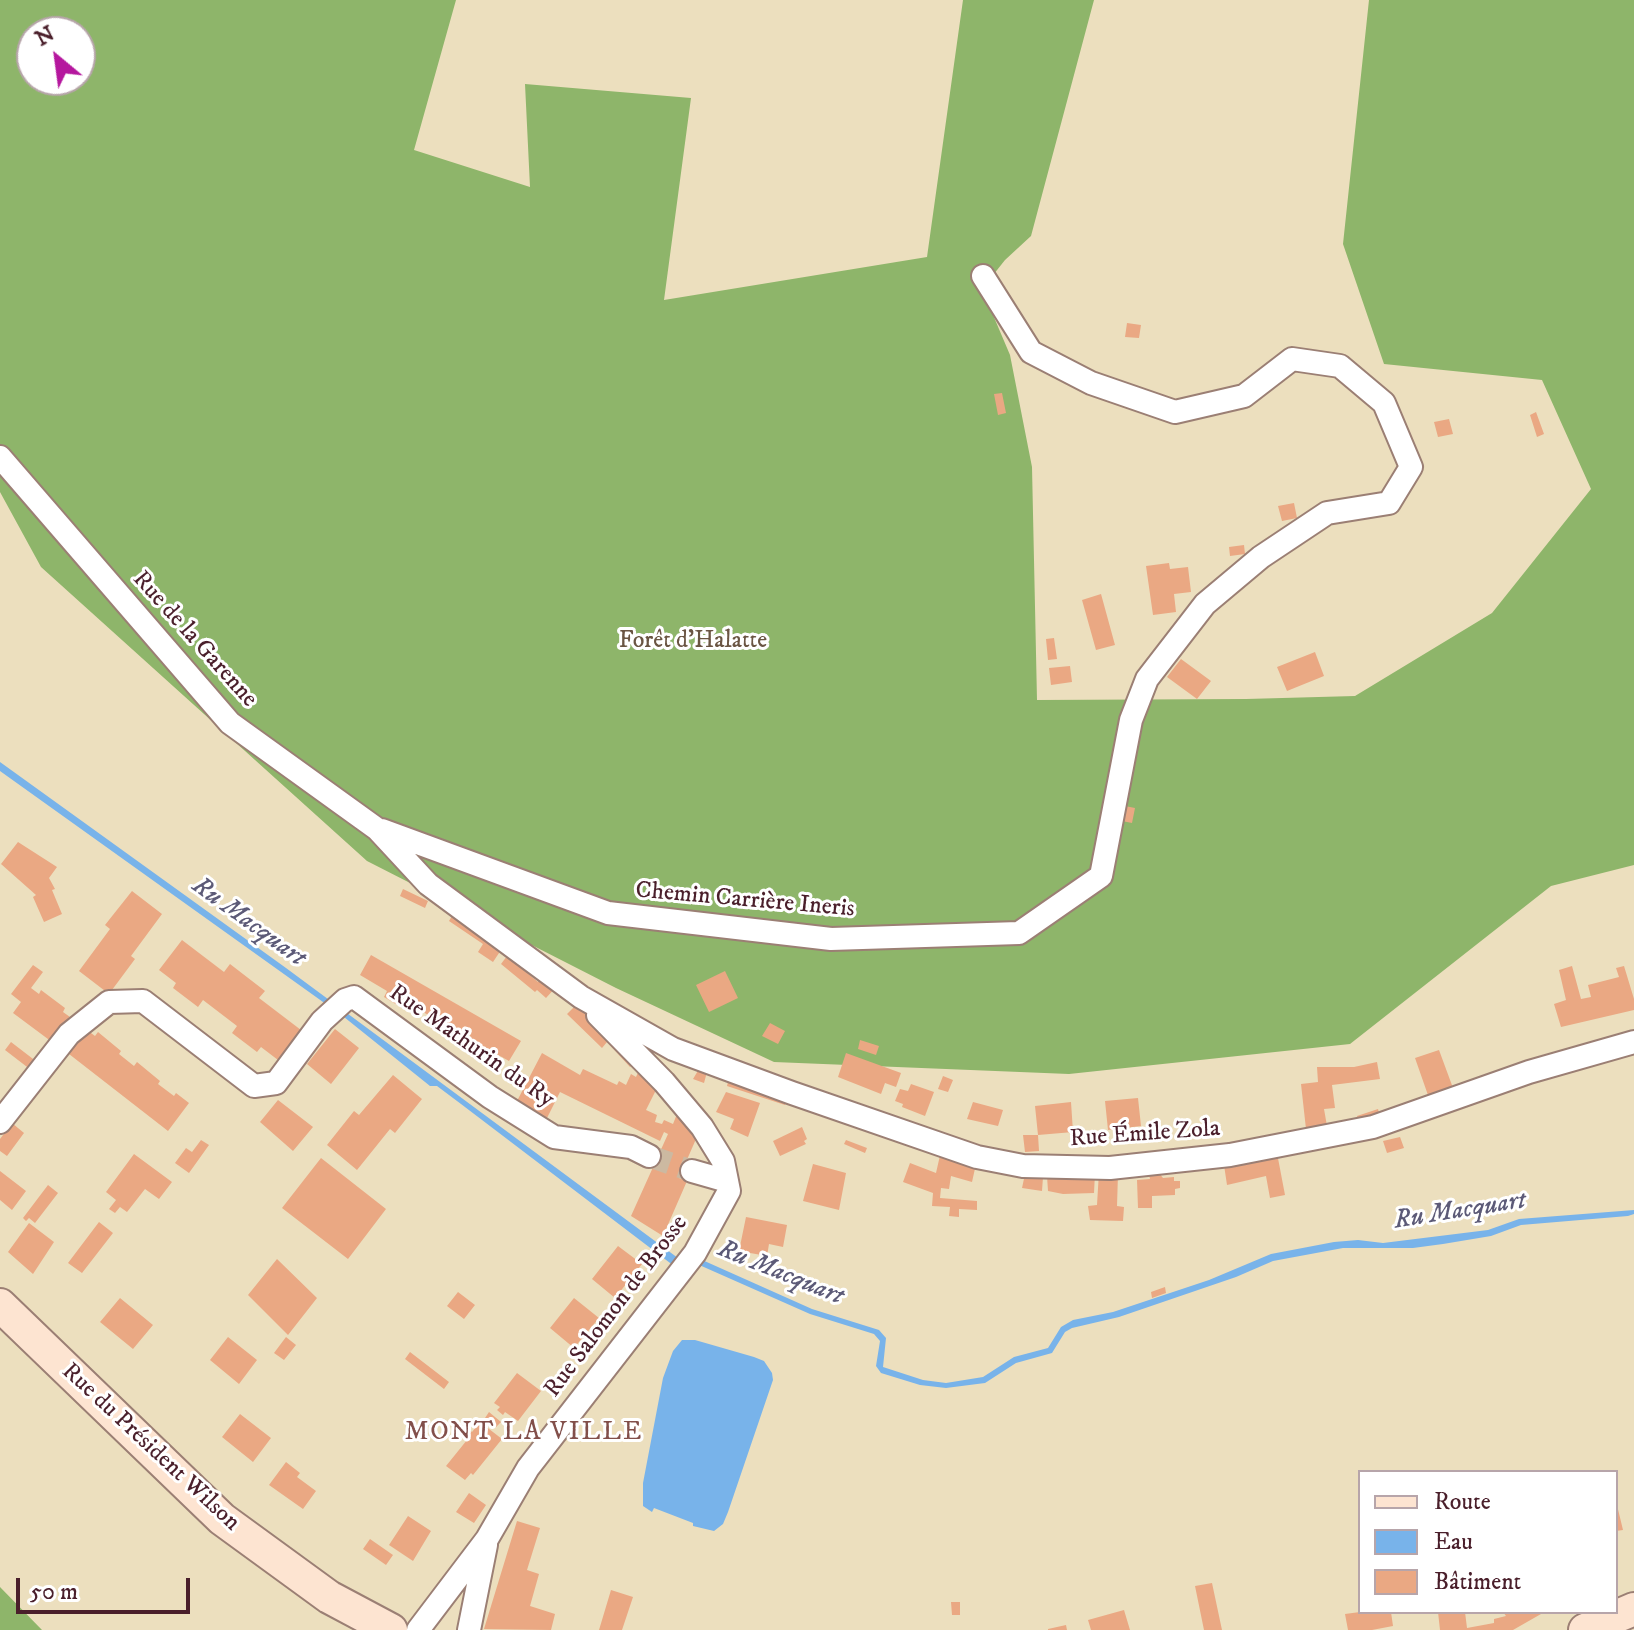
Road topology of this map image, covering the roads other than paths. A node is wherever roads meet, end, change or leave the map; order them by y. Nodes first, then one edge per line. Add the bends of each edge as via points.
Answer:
1 (983, 276) dead end
2 (0, 457) edge
3 (377, 829) junction
4 (581, 997) junction
5 (1634, 1042) edge
6 (0, 1122) edge
7 (649, 1156) tunnel mouth
8 (692, 1171) tunnel mouth
9 (727, 1181) junction
10 (0, 1305) edge
11 (487, 1539) junction
12 (1634, 1609) edge
13 (391, 1630) edge
14 (418, 1630) edge
15 (469, 1630) edge
16 (1585, 1630) edge

1 - 3 street, Chemin Carrière Ineris via 1031,352 1091,383 1175,412 1244,396 1292,359 1340,366 1384,403 1411,467 1389,503 1327,513 1261,557 1205,604 1147,679 1131,720 1101,876 1019,933 831,939 608,913
2 - 3 street, Rue de la Garenne via 230,723
3 - 4 street via 428,884
4 - 5 street, Rue Émile Zola via 673,1049 915,1137 1023,1166 1110,1168 1230,1155 1373,1127
4 - 9 street via 702,1127 723,1161
6 - 7 street, Rue Mathurin du Ry via 69,1034 109,1002 143,1001 254,1086 276,1083 322,1021 354,997 554,1137 631,1147
8 - 9 street
9 - 11 street, Rue Salomon de Brosse via 729,1191 695,1253 528,1468
10 - 13 street, Rue du Président Wilson via 222,1519 329,1597
11 - 14 street, Rue Salomon de Brosse
11 - 15 street, Rue Salomon de Brosse
12 - 16 street

